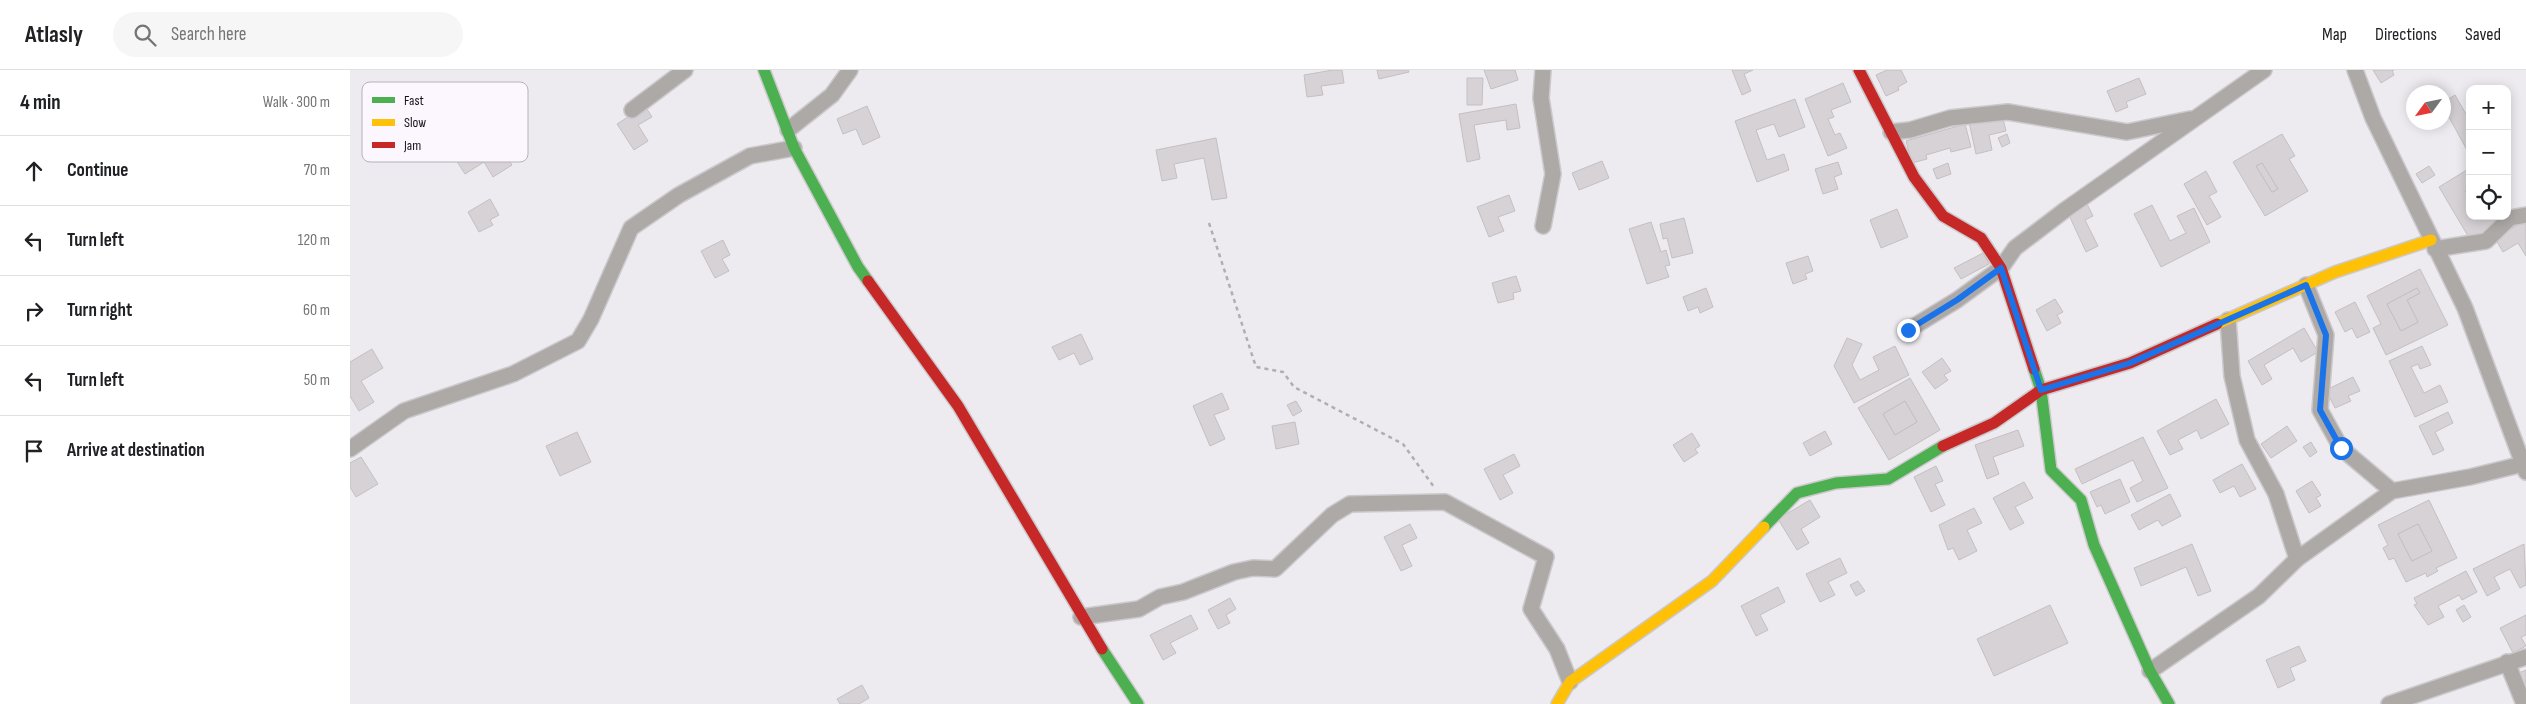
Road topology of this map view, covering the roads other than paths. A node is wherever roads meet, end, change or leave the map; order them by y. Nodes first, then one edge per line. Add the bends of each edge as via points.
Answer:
1 (685, 70) edge
2 (764, 70) edge
3 (850, 70) edge
4 (1542, 70) edge
5 (1859, 70) edge
6 (2264, 70) edge
7 (2355, 70) edge
8 (632, 110) dead end
9 (2196, 118) junction
10 (788, 130) junction
11 (1891, 132) junction
12 (794, 148) junction
13 (2526, 215) edge
14 (1542, 226) dead end
15 (2433, 245) junction
16 (2001, 268) junction
17 (2306, 285) junction
18 (2228, 320) junction
19 (1908, 330) dead end
20 (2041, 390) junction
21 (350, 449) edge
22 (2524, 463) edge
23 (2392, 491) junction
24 (2297, 559) junction
25 (1081, 617) junction
26 (2526, 657) edge
27 (2507, 662) junction
28 (2150, 671) junction
29 (1570, 682) junction
30 (1138, 704) edge
31 (1557, 704) edge
32 (2169, 704) edge
33 (2389, 704) edge
34 (2524, 704) edge

1 - 8 street
2 - 10 street
3 - 10 street via 832,94
4 - 14 street via 1541,98 1553,174
5 - 11 street
6 - 9 street
7 - 15 street via 2373,118
9 - 11 street via 2127,132 2008,112 1950,118
9 - 16 street via 2015,248
10 - 12 street
11 - 16 street via 1914,177 1943,216 1982,238
12 - 21 street via 750,156 679,195 631,228 578,341 513,374 404,411
12 - 25 street via 858,267 958,406
13 - 15 street via 2510,218 2486,242
15 - 17 street via 2335,272
15 - 22 street via 2465,308
16 - 19 street
16 - 20 street
17 - 18 street
17 - 23 street via 2326,335 2320,410 2341,448
18 - 20 street via 2130,363
18 - 24 street via 2232,376 2247,440 2276,494
20 - 28 street via 2052,470 2081,500 2094,545
20 - 29 street via 1994,423 1930,452 1888,479 1836,483 1797,493 1712,581
22 - 23 street
23 - 24 street
24 - 28 street via 2259,596
25 - 29 street via 1139,609 1160,597 1183,592 1234,572 1253,568 1275,569 1332,515 1350,504 1445,502 1546,557 1531,610 1557,649
25 - 30 street
26 - 27 street
27 - 33 street
27 - 34 street
28 - 32 street
29 - 31 street

